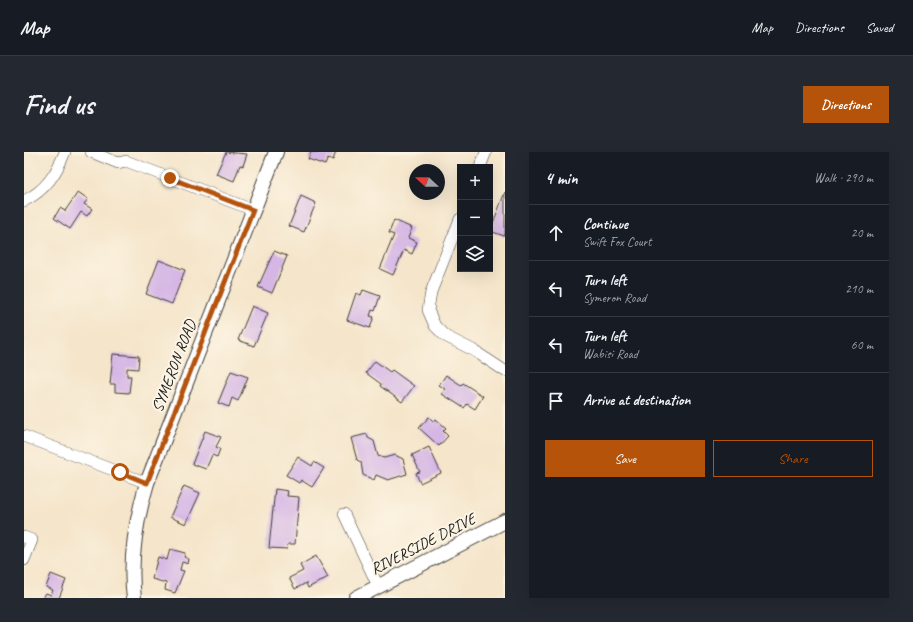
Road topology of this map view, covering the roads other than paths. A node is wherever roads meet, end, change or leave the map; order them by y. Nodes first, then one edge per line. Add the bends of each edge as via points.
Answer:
1 (65, 152) edge
2 (91, 152) edge
3 (276, 152) edge
4 (486, 152) edge
5 (481, 164) edge
6 (24, 201) edge
7 (253, 210) junction
8 (457, 227) edge
9 (505, 371) edge
10 (24, 436) edge
11 (147, 483) junction
12 (344, 514) dead end
13 (505, 521) edge
14 (24, 537) edge
15 (24, 560) edge
16 (378, 586) junction
17 (134, 598) edge
18 (356, 598) edge

1 - 6 street via 50,182
2 - 7 street via 118,163 126,161
3 - 7 street, SYMERON ROAD
4 - 5 street
7 - 11 street, SYMERON ROAD
8 - 9 street via 432,292 428,310 435,326 445,336 473,350
10 - 11 street
11 - 17 street, SYMERON ROAD via 138,514 134,544
12 - 16 street
13 - 16 street, RIVERSIDE DRIVE
14 - 15 street via 32,540
16 - 18 street, RIVERSIDE DRIVE

